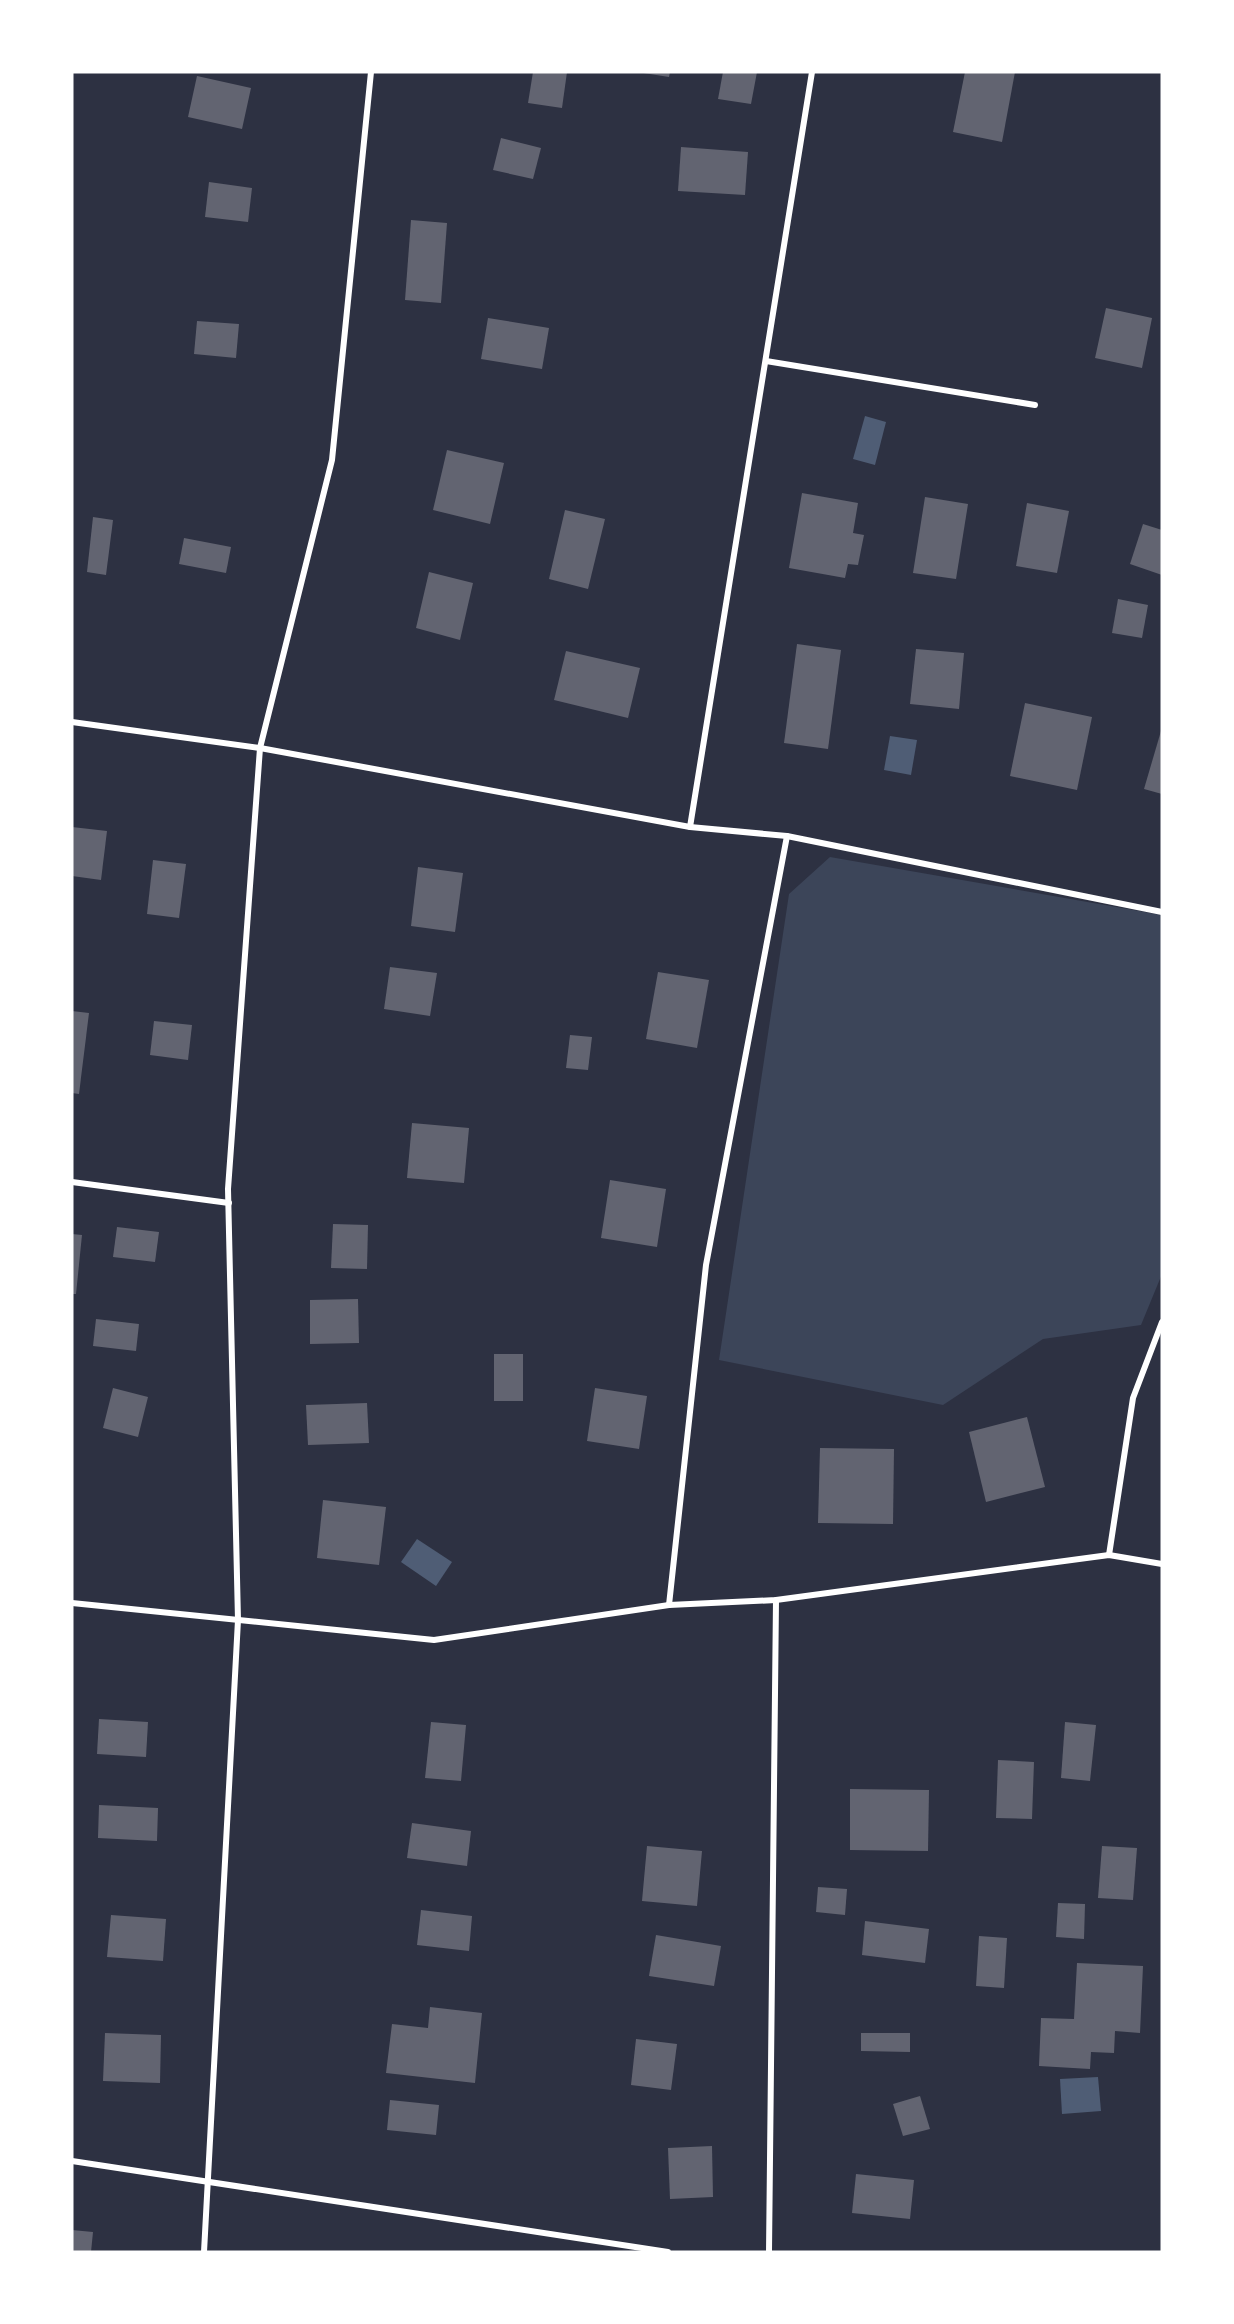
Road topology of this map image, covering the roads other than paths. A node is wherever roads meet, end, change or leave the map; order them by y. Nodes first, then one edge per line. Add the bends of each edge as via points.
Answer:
1 (371, 72) edge
2 (812, 72) edge
3 (766, 361) junction
4 (1035, 405) dead end
5 (72, 722) edge
6 (260, 748) junction
7 (690, 827) junction
8 (787, 836) junction
9 (1162, 912) edge
10 (72, 1182) edge
11 (229, 1203) junction
12 (1162, 1322) edge
13 (1110, 1555) junction
14 (1162, 1564) edge
15 (776, 1600) junction
16 (72, 1602) edge
17 (669, 1605) junction
18 (238, 1620) junction
19 (72, 2161) edge
20 (207, 2182) junction
21 (204, 2252) edge
22 (668, 2252) edge
23 (769, 2252) edge

1 - 6 street via 332,460
2 - 3 street
3 - 4 street
3 - 7 street
5 - 6 street
6 - 7 street
6 - 11 street
7 - 8 street
8 - 9 street
8 - 17 street via 706,1266
10 - 11 street
11 - 18 street
12 - 13 street via 1133,1398
13 - 14 street
13 - 15 street
15 - 17 street
15 - 23 street
16 - 18 street
17 - 18 street via 434,1640
18 - 20 street
19 - 20 street
20 - 21 street
20 - 22 street

